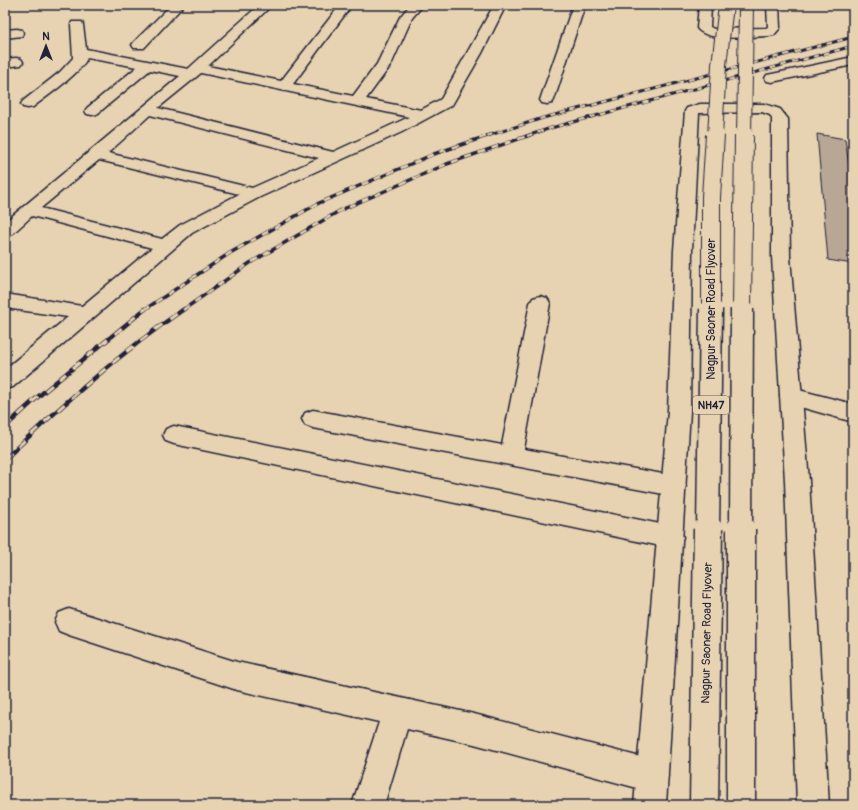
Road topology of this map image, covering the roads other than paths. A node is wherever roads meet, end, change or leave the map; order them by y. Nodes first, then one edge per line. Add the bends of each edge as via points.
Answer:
1 (178, 5) edge
2 (266, 5) edge
3 (346, 5) edge
4 (417, 5) edge
5 (500, 5) edge
6 (579, 5) edge
7 (705, 5) edge
8 (726, 5) edge
9 (746, 5) edge
10 (773, 5) edge
11 (77, 25) dead end
12 (139, 45) dead end
13 (79, 52) junction
14 (853, 61) edge
15 (148, 65) junction
16 (194, 71) junction
17 (772, 78) dead end
18 (285, 85) junction
19 (547, 100) dead end
20 (356, 101) junction
21 (28, 104) dead end
22 (147, 110) junction
23 (92, 111) dead end
24 (422, 114) junction
25 (96, 155) junction
26 (334, 157) junction
27 (254, 193) junction
28 (29, 210) junction
29 (5, 230) edge
30 (166, 246) junction
31 (5, 301) edge
32 (540, 303) dead end
33 (86, 313) junction
34 (5, 381) edge
35 (791, 396) junction
36 (853, 413) edge
37 (313, 419) dead end
38 (174, 435) dead end
39 (511, 456) junction
40 (674, 486) junction
41 (670, 537) junction
42 (69, 622) dead end
43 (397, 712) junction
44 (652, 776) junction
45 (368, 805) edge
46 (650, 805) edge
47 (704, 805) edge
48 (740, 805) edge
49 (813, 805) edge

1 - 12 main road
2 - 16 main road
3 - 18 main road
4 - 20 main road via 406,17 384,64
5 - 24 main road via 446,102
6 - 19 main road
7 - 10 main road via 703,25 709,32 763,33 774,28
8 - 47 main road, Nagpur Saoner Road Flyover / NH47, bridge via 711,197
9 - 48 main road, NH47, bridge
11 - 13 main road
13 - 15 main road
13 - 21 main road via 80,59 65,75
14 - 17 main road
15 - 16 main road
15 - 23 main road
16 - 18 main road
16 - 22 main road
18 - 20 main road
20 - 24 main road
22 - 25 main road
22 - 26 main road
24 - 26 main road via 397,129
25 - 27 main road
25 - 28 main road
26 - 27 main road
27 - 30 main road via 186,229
28 - 29 main road
28 - 30 main road
30 - 33 main road
31 - 33 main road
32 - 39 main road
33 - 34 main road
35 - 36 main road
35 - 40 main road via 780,257 779,116 764,108 696,109 692,111 691,121 683,250 679,411
35 - 49 main road
37 - 39 main road
38 - 41 main road
39 - 40 main road
40 - 41 main road
41 - 44 main road
42 - 43 main road via 237,676
43 - 44 main road via 474,729
43 - 45 main road
44 - 46 main road

